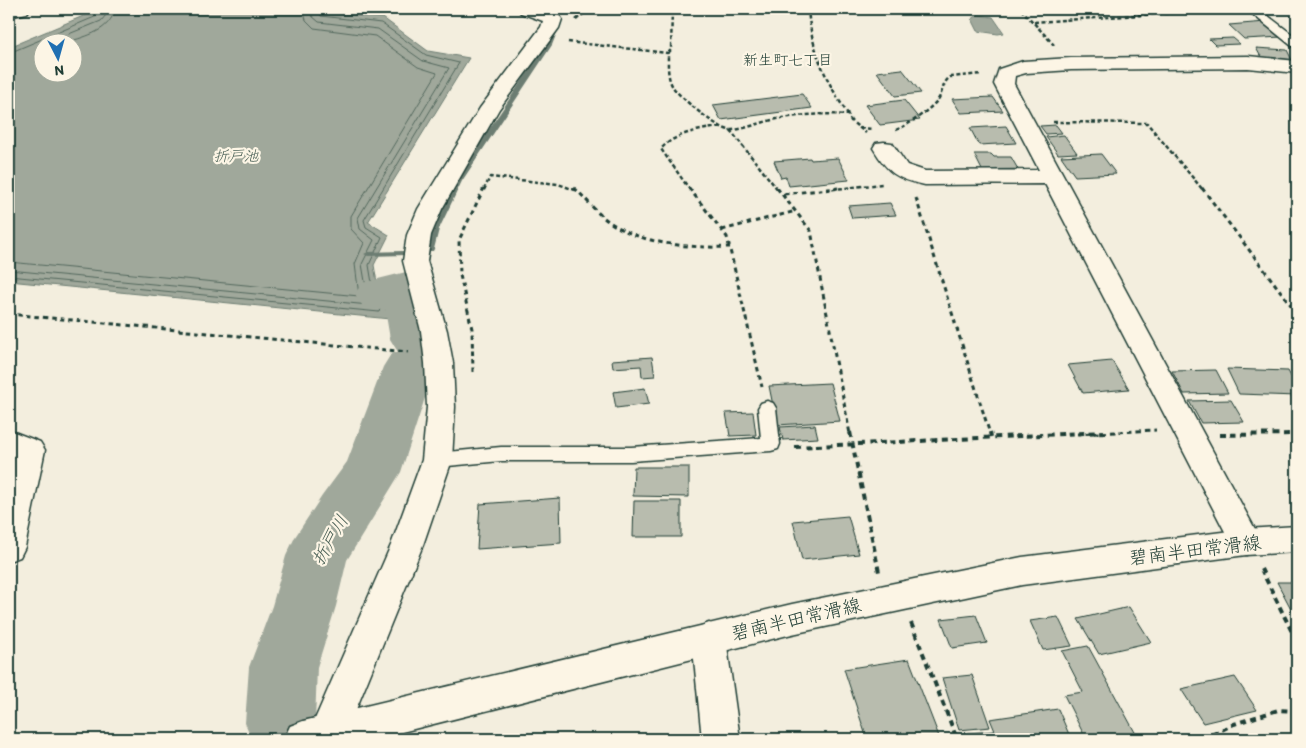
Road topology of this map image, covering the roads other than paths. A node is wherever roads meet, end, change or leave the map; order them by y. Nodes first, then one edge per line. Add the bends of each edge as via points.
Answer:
1 (20, 9) edge
2 (527, 9) edge
3 (1252, 9) edge
4 (9, 12) edge
5 (1297, 44) edge
6 (1297, 67) edge
7 (884, 136) road end
8 (1053, 177) junction
9 (767, 408) road end
10 (9, 441) edge
11 (437, 460) junction
12 (1297, 539) edge
13 (1246, 542) junction
14 (9, 547) edge
15 (709, 639) junction
16 (315, 736) edge
17 (721, 739) edge

1 - 4 street
2 - 11 street via 550,16 553,19 550,28 490,108 430,209 419,235 415,262 434,331 441,407
3 - 5 lane
6 - 8 street via 1248,62 1071,64 1023,67 1006,74 1004,84
7 - 8 street via 896,168 911,178
8 - 13 street
9 - 11 lane via 771,444 631,454 501,454
10 - 14 street via 30,450
11 - 16 street via 407,545
12 - 13 street, 碧南半田常滑線
13 - 15 street, 碧南半田常滑線 via 1022,571
15 - 16 street, 碧南半田常滑線
15 - 17 street

